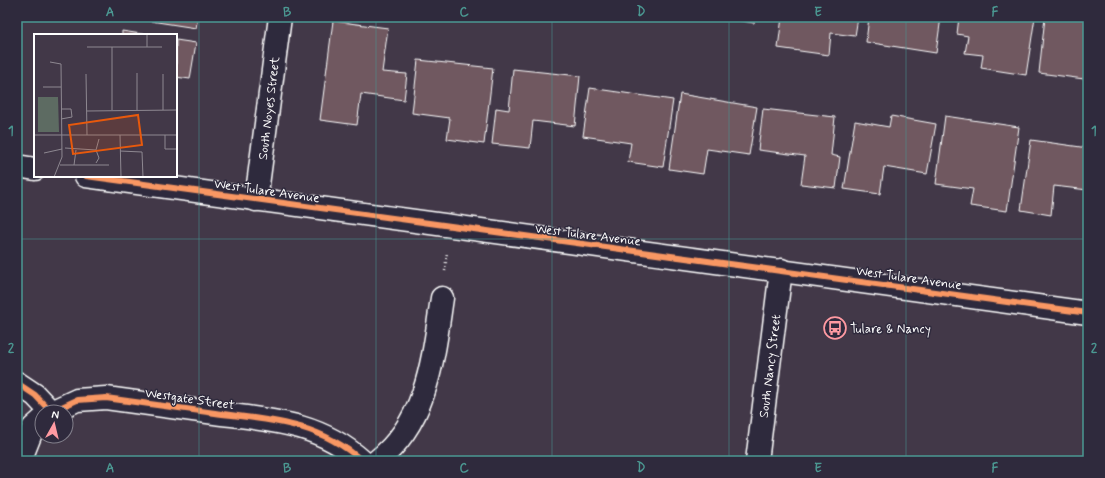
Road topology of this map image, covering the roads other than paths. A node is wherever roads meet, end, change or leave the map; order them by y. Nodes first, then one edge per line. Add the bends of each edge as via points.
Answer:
1 (280, 17) edge
2 (17, 166) edge
3 (34, 169) edge
4 (93, 177) edge
5 (256, 200) junction
6 (781, 270) junction
7 (442, 298) road end
8 (1088, 313) edge
9 (17, 383) edge
10 (43, 404) edge
11 (68, 404) edge
12 (34, 427) edge
13 (20, 461) edge
14 (362, 461) edge
15 (377, 461) edge
16 (757, 461) edge

1 - 5 street, South Noyes Street
2 - 3 street
4 - 5 street, West Tulare Avenue
5 - 6 street, West Tulare Avenue
6 - 8 street, West Tulare Avenue
6 - 16 street, South Nancy Street
7 - 15 street via 431,371 422,398 410,424 388,452
9 - 10 street, Westgate Street
11 - 14 street, Westgate Street via 77,400 106,398 292,423 326,435
12 - 13 street

